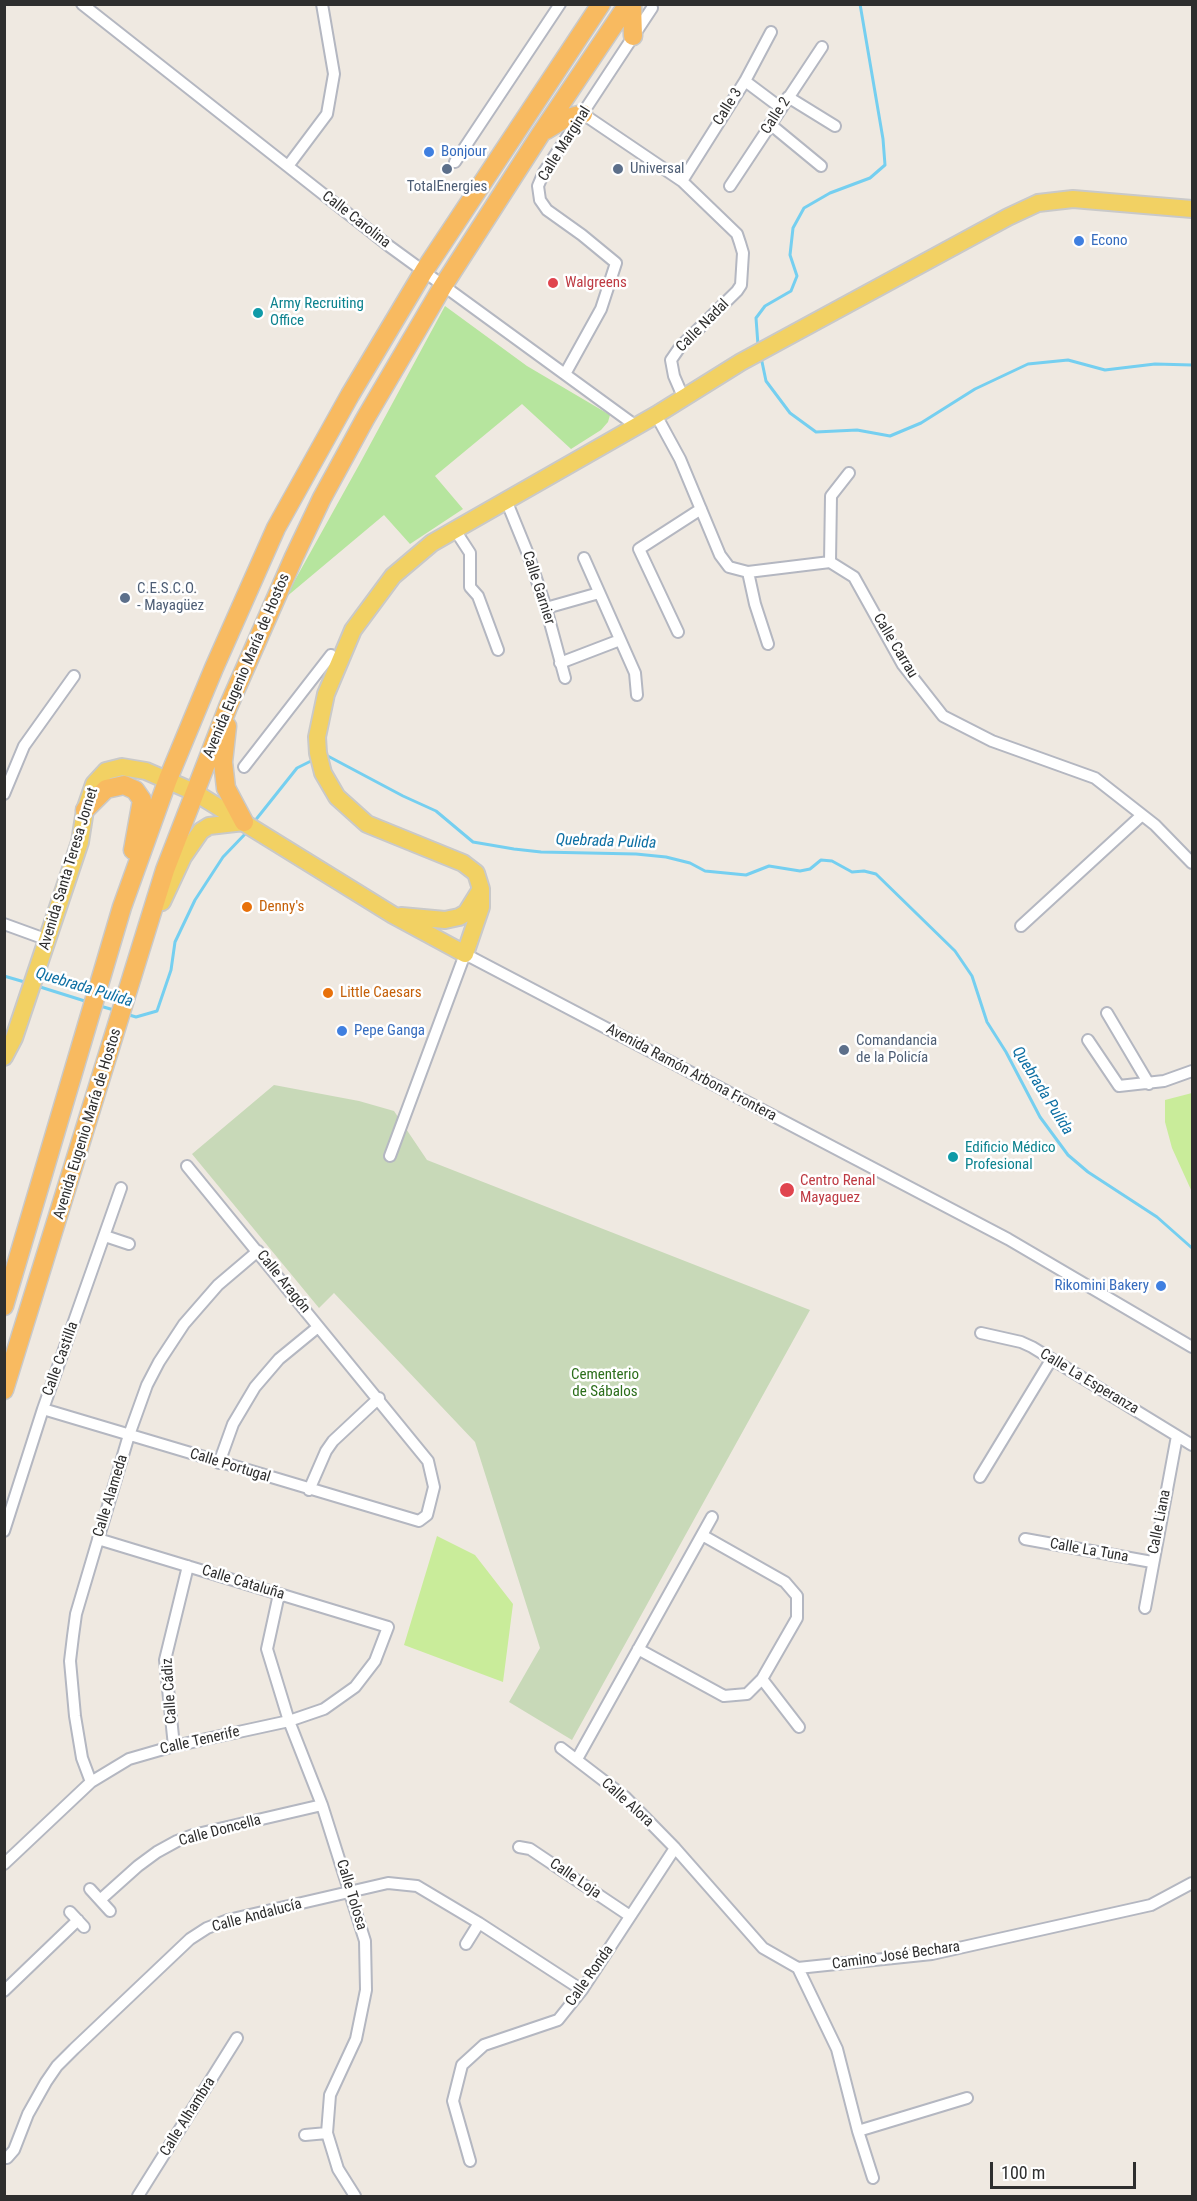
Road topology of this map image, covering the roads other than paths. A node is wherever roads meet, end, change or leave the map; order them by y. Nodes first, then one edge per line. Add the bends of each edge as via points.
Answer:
1 (82, 4) edge
2 (322, 4) edge
3 (560, 4) edge
4 (590, 4) edge
5 (601, 4) edge
6 (630, 4) edge
7 (652, 8) dead end
8 (587, 26) junction
9 (771, 32) dead end
10 (633, 36) junction
11 (822, 47) dead end
12 (745, 81) junction
13 (788, 98) junction
14 (781, 108) junction
15 (583, 114) junction
16 (770, 124) junction
17 (835, 126) dead end
18 (540, 135) junction
19 (455, 162) dead end
20 (288, 166) junction
21 (821, 166) dead end
22 (682, 181) junction
23 (730, 186) dead end
24 (1192, 209) edge
25 (424, 271) junction
26 (443, 286) junction
27 (565, 374) junction
28 (684, 399) junction
29 (656, 415) junction
30 (636, 426) junction
31 (849, 473) dead end
32 (506, 500) junction
33 (701, 509) junction
34 (455, 530) junction
35 (584, 558) dead end
36 (830, 562) junction
37 (748, 572) junction
38 (599, 593) junction
39 (546, 608) junction
40 (678, 632) dead end
41 (620, 640) junction
42 (768, 644) dead end
43 (498, 651) dead end
44 (332, 655) dead end
45 (560, 663) junction
46 (74, 676) dead end
47 (565, 678) dead end
48 (309, 683) junction
49 (326, 694) junction
50 (637, 695) dead end
51 (228, 707) junction
52 (244, 767) dead end
53 (168, 779) junction
54 (194, 792) junction
55 (4, 794) edge
56 (84, 810) junction
57 (1142, 815) junction
58 (244, 822) junction
59 (1192, 863) edge
60 (481, 889) junction
61 (122, 907) junction
62 (393, 915) junction
63 (4, 924) edge
64 (1021, 926) dead end
65 (146, 939) junction
66 (48, 940) junction
67 (465, 954) junction
68 (1107, 1013) dead end
69 (1088, 1040) dead end
70 (4, 1057) edge
71 (1192, 1071) edge
72 (1149, 1084) junction
73 (390, 1156) dead end
74 (187, 1166) dead end
75 (122, 1188) dead end
76 (28, 1228) junction
77 (105, 1236) junction
78 (129, 1244) dead end
79 (258, 1251) junction
80 (4, 1278) edge
81 (4, 1306) edge
82 (318, 1327) junction
83 (981, 1333) dead end
84 (1192, 1347) edge
85 (1051, 1360) junction
86 (4, 1390) edge
87 (379, 1398) junction
88 (42, 1409) junction
89 (129, 1435) junction
90 (1177, 1436) junction
91 (1192, 1445) edge
92 (219, 1462) junction
93 (980, 1477) dead end
94 (309, 1490) junction
95 (712, 1516) dead end
96 (419, 1521) joint
97 (4, 1531) edge
98 (702, 1535) junction
99 (98, 1539) junction
100 (1025, 1539) dead end
101 (1152, 1563) junction
102 (188, 1566) junction
103 (279, 1594) junction
104 (1145, 1608) dead end
105 (388, 1627) joint
106 (638, 1649) junction
107 (762, 1679) junction
108 (289, 1721) junction
109 (799, 1726) dead end
110 (174, 1746) junction
111 (561, 1748) dead end
112 (577, 1759) junction
113 (91, 1782) junction
114 (322, 1805) junction
115 (519, 1847) dead end
116 (675, 1848) junction
117 (4, 1864) edge
118 (1192, 1883) edge
119 (90, 1889) dead end
120 (351, 1891) junction
121 (100, 1900) junction
122 (110, 1911) dead end
123 (630, 1916) junction
124 (77, 1920) dead end
125 (479, 1923) junction
126 (466, 1944) dead end
127 (798, 1968) junction
128 (582, 1990) junction
129 (4, 1991) edge
130 (237, 2038) dead end
131 (967, 2098) dead end
132 (858, 2131) junction
133 (327, 2133) junction
134 (304, 2135) dead end
135 (6, 2157) edge
136 (470, 2161) dead end
137 (873, 2178) dead end
138 (138, 2196) edge
139 (355, 2196) edge

1 - 20 street, Calle Carolina
2 - 20 street via 334,74 327,114
3 - 19 street
4 - 8 highway
5 - 8 highway, Avenida Eugenio María de Hostos
6 - 10 highway
6 - 18 highway, Avenida Eugenio María de Hostos
7 - 10 street, Calle Marginal
8 - 25 highway, Avenida Eugenio María de Hostos
9 - 12 street, Calle 3
10 - 15 street, Calle Marginal
11 - 13 street, Calle 2
12 - 14 street
12 - 22 street, Calle 3
13 - 14 street, Calle 2
13 - 17 street
14 - 16 street, Calle 2
15 - 18 highway via 564,119
15 - 22 street, Calle Nadal
15 - 27 street, Calle Marginal via 544,172 538,186 540,200 547,210 616,263 601,309
16 - 21 street
16 - 23 street, Calle 2
18 - 26 highway, Avenida Eugenio María de Hostos
20 - 25 street, Calle Carolina
22 - 28 street, Calle Nadal via 736,234 742,253 741,285 671,360
24 - 28 main road via 1073,199 1038,203 782,339
25 - 26 street, Calle Carolina
25 - 53 highway, Avenida Eugenio María de Hostos via 276,528
26 - 27 street, Calle Carolina
26 - 51 highway, Avenida Eugenio María de Hostos via 322,498
27 - 30 street, Calle Carolina
28 - 29 main road
29 - 30 main road
29 - 33 street
30 - 32 main road
31 - 36 street via 831,496
32 - 34 main road
32 - 39 street, Calle Garnier
33 - 37 street via 720,555 729,567
33 - 40 street via 639,549
34 - 43 street via 470,553 471,587
34 - 49 main road via 432,543 393,576 352,630
35 - 38 street
36 - 37 street
36 - 57 street, Calle Carrau via 854,577 903,665 943,716 992,741 1095,778
37 - 42 street
38 - 39 street
38 - 41 street
39 - 45 street, Calle Garnier
41 - 45 street
41 - 50 street via 635,673
44 - 48 street
45 - 47 street, Calle Garnier
46 - 55 street via 24,746
48 - 49 street
48 - 52 street
49 - 60 main road via 317,737 318,753 323,773 337,797 367,824 463,863 476,873
51 - 54 highway, Avenida Eugenio María de Hostos
51 - 58 highway via 226,788
53 - 54 main road, Avenida Santa Teresa Jornet
53 - 56 main road, Avenida Santa Teresa Jornet via 122,767 106,771 94,784
53 - 61 highway, Avenida Eugenio María de Hostos
54 - 58 main road, Avenida Ramón Arbona Frontera
54 - 65 highway, Avenida Eugenio María de Hostos via 165,870
56 - 61 highway via 106,789 124,785 135,790 142,801
56 - 66 main road, Avenida Santa Teresa Jornet via 80,842
57 - 59 street, Calle Carrau
57 - 64 street
58 - 62 main road, Avenida Ramón Arbona Frontera
58 - 65 main road via 209,826 201,831 175,872
60 - 62 main road via 459,918
60 - 67 main road via 482,907
61 - 76 highway, Avenida Eugenio María de Hostos
62 - 67 main road, Avenida Ramón Arbona Frontera
63 - 66 street
65 - 86 highway, Avenida Eugenio María de Hostos
66 - 70 main road, Avenida Santa Teresa Jornet
67 - 73 street
67 - 84 street, Avenida Ramón Arbona Frontera via 1008,1239
68 - 72 street
69 - 72 street via 1119,1086
71 - 72 street
74 - 79 street, Calle Aragón
75 - 77 street, Calle Castilla
76 - 80 highway
76 - 81 highway, Avenida Eugenio María de Hostos
77 - 78 street
77 - 88 street, Calle Castilla
79 - 82 street, Calle Aragón
79 - 89 street, Calle Alameda via 218,1285 177,1334 147,1385
82 - 87 street, Calle Aragón
82 - 92 street via 279,1359 255,1387 233,1424
83 - 85 street, Calle La Esperanza via 1021,1342
85 - 90 street, Calle La Esperanza
85 - 93 street
87 - 94 street via 333,1441
87 - 96 street, Calle Aragón via 428,1461 434,1486 427,1515
88 - 89 street, Calle Portugal
88 - 97 street, Calle Castilla
89 - 92 street, Calle Portugal
89 - 99 street, Calle Alameda
90 - 91 street, Calle La Esperanza
90 - 101 street, Calle Liana
92 - 94 street, Calle Portugal
94 - 96 street, Calle Portugal
95 - 98 street
98 - 106 street
98 - 107 street via 785,1582 797,1596 797,1618
99 - 102 street, Calle Cataluña
99 - 113 street, Calle Alameda via 76,1614 70,1661 82,1758
100 - 101 street, Calle La Tuna
101 - 104 street, Calle Liana
102 - 103 street, Calle Cataluña
102 - 110 street, Calle Cádiz via 165,1660
103 - 105 street, Calle Cataluña
103 - 108 street, Calle Tolosa via 267,1648
105 - 108 street, Calle Tenerife via 375,1661 355,1687 324,1709
106 - 107 street via 724,1696 747,1694
106 - 112 street
107 - 109 street
108 - 110 street, Calle Tenerife
108 - 114 street, Calle Tolosa
110 - 113 street, Calle Tenerife via 129,1759
111 - 112 street, Calle Alora
112 - 116 street, Calle Alora via 625,1797
113 - 117 street, Calle Tenerife
114 - 120 street, Calle Tolosa
114 - 121 street, Calle Doncella via 177,1841 156,1852
115 - 123 street, Calle Loja via 530,1849
116 - 123 street, Calle Ronda
116 - 127 street via 763,1948
118 - 127 street, Camino José Bechara via 1151,1905 932,1954
119 - 121 street
120 - 125 street, Calle Andalucía via 388,1883 417,1886
120 - 133 street, Calle Tolosa via 365,1941 366,1990 356,2039 330,2095
120 - 135 street, Calle Andalucía via 228,1920 190,1939 57,2067 28,2114 14,2150
121 - 122 street
123 - 128 street, Calle Ronda
124 - 129 street
125 - 126 street
125 - 128 street, Calle Andalucía
127 - 132 street via 837,2049
128 - 136 street, Calle Ronda via 558,2020 484,2045 462,2065 453,2101
130 - 138 street, Calle Alhambra
131 - 132 street
132 - 137 street
133 - 134 street
133 - 139 street, Calle Tolosa via 338,2169

